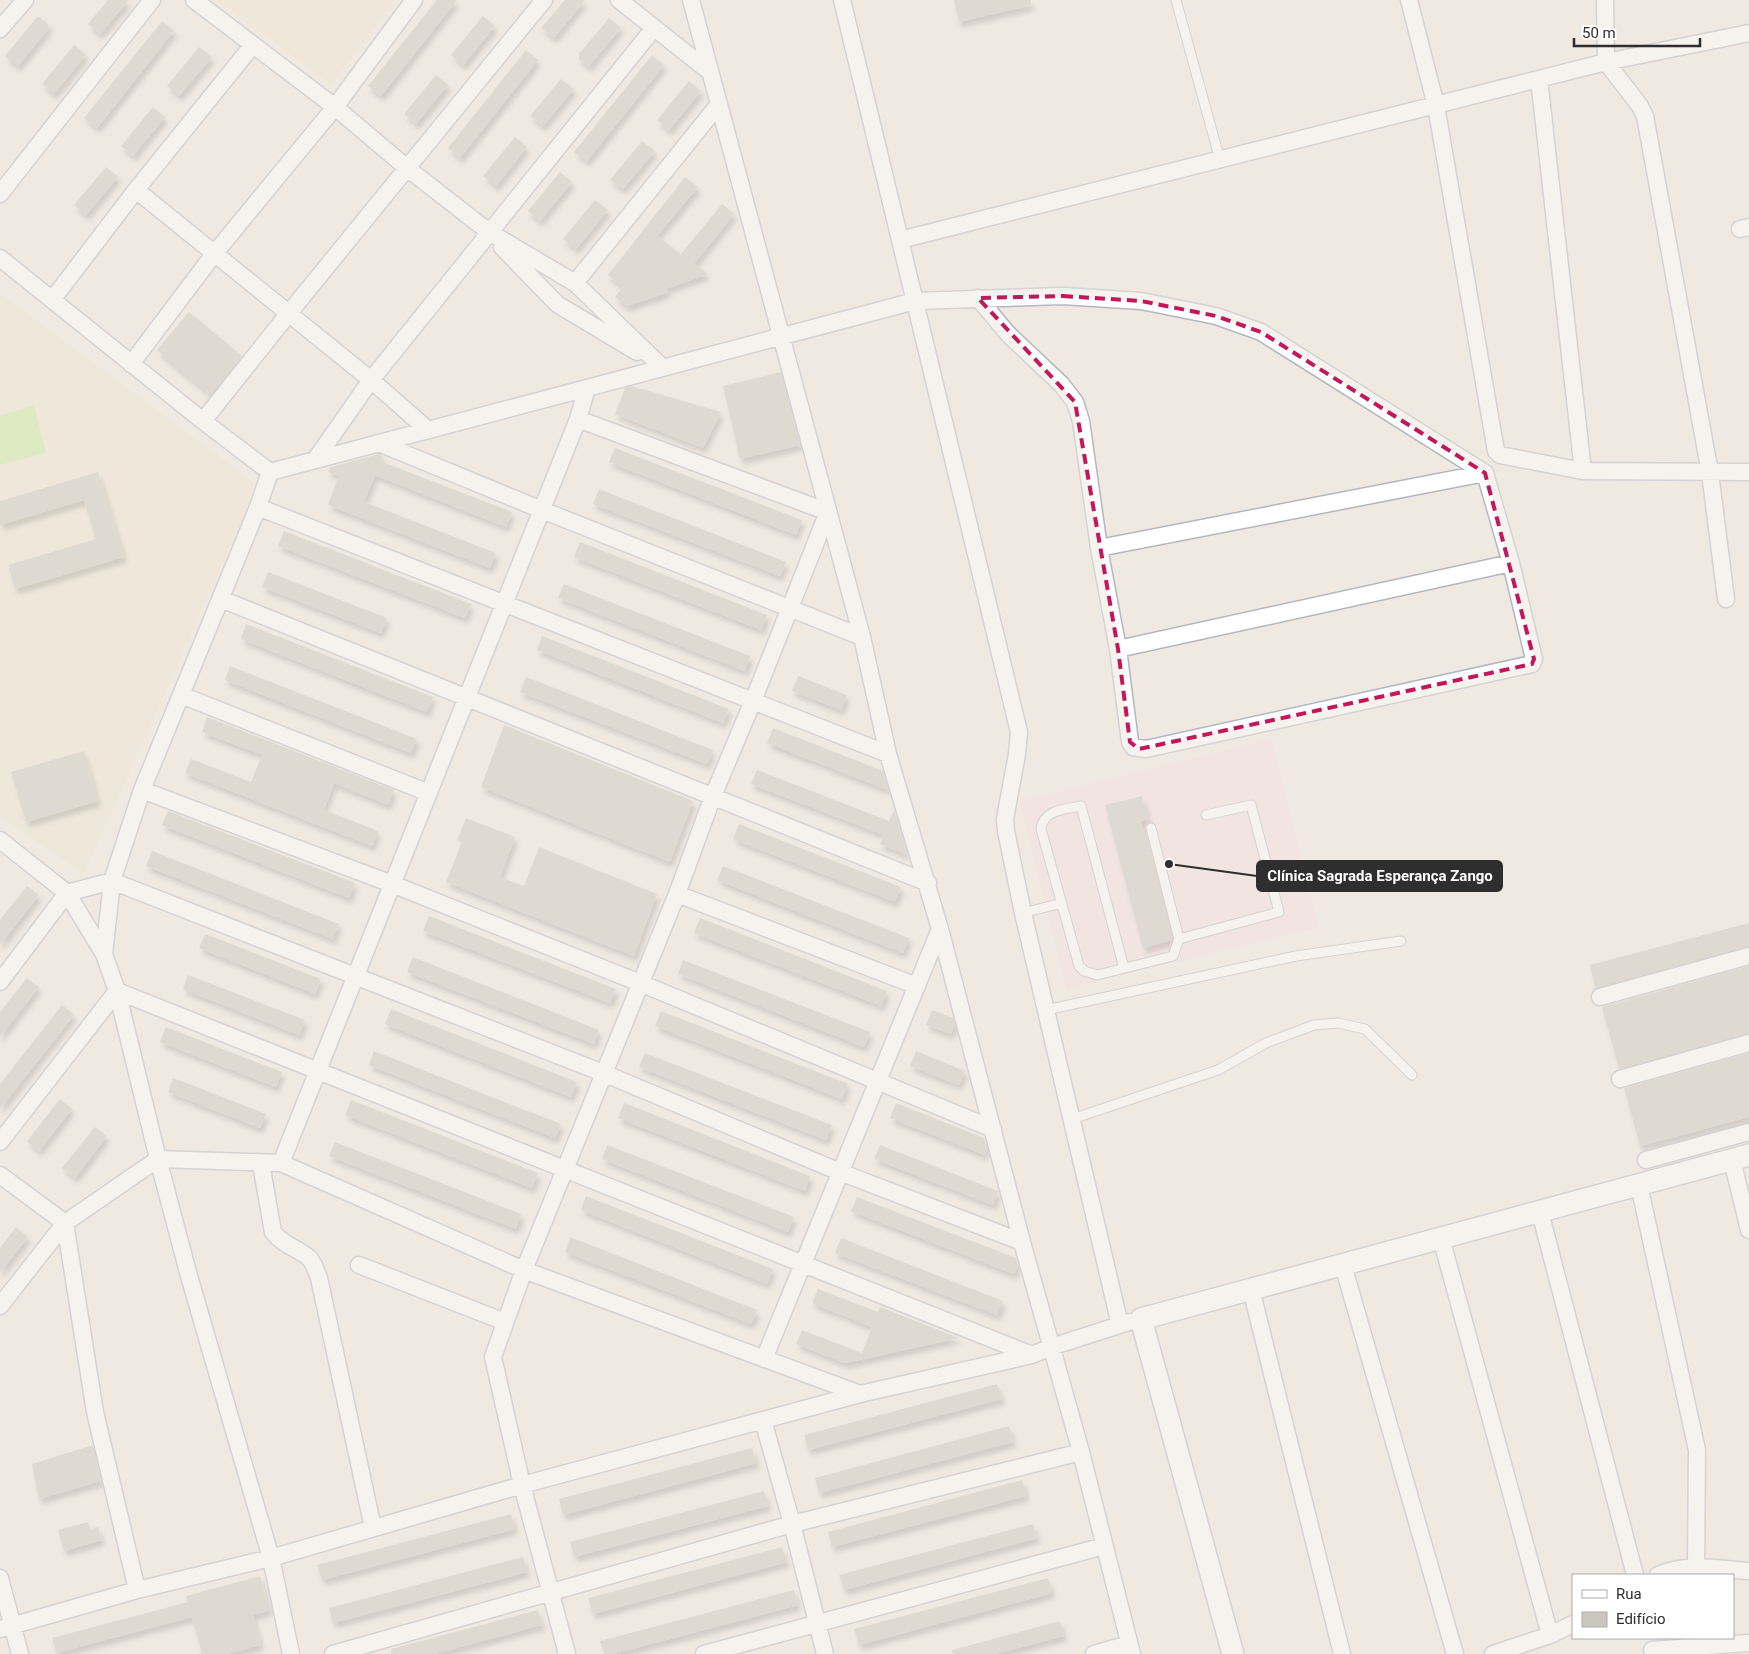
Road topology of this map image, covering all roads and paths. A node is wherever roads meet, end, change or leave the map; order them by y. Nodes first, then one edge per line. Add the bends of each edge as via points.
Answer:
1 (25, 0) edge
2 (152, 0) edge
3 (194, 0) edge
4 (414, 0) edge
5 (544, 0) edge
6 (619, 0) edge
7 (691, 0) edge
8 (842, 0) edge
9 (1176, 0) edge
10 (1409, 0) edge
11 (1605, 0) edge
12 (654, 28) junction
13 (0, 29) edge
14 (1749, 33) edge
15 (252, 46) junction
16 (1606, 62) junction
17 (710, 72) junction
18 (1539, 79) junction
19 (719, 104) junction
20 (1436, 106) junction
21 (335, 107) junction
22 (1220, 160) junction
23 (408, 168) junction
24 (136, 190) junction
25 (0, 194) edge
26 (489, 232) junction
27 (900, 240) junction
28 (214, 254) junction
29 (0, 258) edge
30 (574, 283) junction
31 (978, 298) junction
32 (52, 300) junction
33 (915, 301) junction
34 (289, 313) junction
35 (781, 336) junction
36 (131, 364) junction
37 (663, 368) junction
38 (371, 380) junction
39 (587, 388) junction
40 (578, 418) junction
41 (203, 421) junction
42 (428, 430) junction
43 (379, 443) junction
44 (316, 460) junction
45 (1583, 471) junction
46 (270, 472) junction
47 (1749, 472) edge
48 (1485, 473) junction
49 (1710, 473) junction
50 (258, 507) junction
51 (542, 510) junction
52 (828, 512) junction
53 (1099, 548) junction
54 (1511, 563) junction
55 (221, 599) junction
56 (1726, 599) dead end
57 (504, 604) junction
58 (790, 608) junction
59 (862, 636) junction
60 (1118, 648) junction
61 (181, 695) junction
62 (467, 698) junction
63 (753, 702) junction
64 (888, 754) junction
65 (142, 790) junction
66 (429, 793) junction
67 (712, 796) junction
68 (1206, 815) dead end
69 (1151, 828) dead end
70 (0, 840) edge
71 (112, 881) junction
72 (928, 883) junction
73 (392, 884) junction
74 (67, 893) junction
75 (676, 894) junction
76 (1062, 903) junction
77 (1024, 913) junction
78 (940, 929) junction
79 (1179, 939) junction
80 (1401, 941) dead end
81 (104, 954) junction
82 (1749, 956) edge
83 (1124, 968) junction
84 (355, 977) junction
85 (0, 982) edge
86 (640, 983) junction
87 (917, 986) junction
88 (117, 991) junction
89 (1600, 997) dead end
90 (1046, 1010) junction
91 (1749, 1043) edge
92 (318, 1071) junction
93 (602, 1073) junction
94 (1412, 1075) dead end
95 (1620, 1079) dead end
96 (878, 1081) junction
97 (1072, 1119) junction
98 (993, 1128) junction
99 (1749, 1132) edge
100 (0, 1142) edge
101 (1740, 1157) edge
102 (158, 1159) junction
103 (1646, 1160) dead end
104 (281, 1163) junction
105 (261, 1164) junction
106 (564, 1169) junction
107 (840, 1172) junction
108 (0, 1175) edge
109 (1640, 1184) junction
110 (1540, 1212) junction
111 (65, 1223) junction
112 (1749, 1230) edge
113 (1441, 1238) junction
114 (1022, 1242) junction
115 (803, 1264) junction
116 (1343, 1264) junction
117 (359, 1265) dead end
118 (524, 1270) junction
119 (1251, 1289) junction
120 (0, 1306) edge
121 (1141, 1319) junction
122 (505, 1322) junction
123 (1120, 1325) junction
124 (1051, 1347) junction
125 (1032, 1355) junction
126 (764, 1359) junction
127 (860, 1394) junction
128 (763, 1420) junction
129 (1081, 1452) junction
130 (522, 1485) junction
131 (792, 1524) junction
132 (373, 1528) junction
133 (1104, 1546) junction
134 (270, 1558) junction
135 (1696, 1567) junction
136 (1749, 1572) edge
137 (1635, 1574) edge
138 (1660, 1574) edge
139 (0, 1578) edge
140 (137, 1590) junction
141 (551, 1591) junction
142 (1572, 1624) edge
143 (817, 1625) junction
144 (6, 1627) edge
145 (1550, 1635) junction
146 (1749, 1643) edge
147 (1652, 1647) edge
148 (1130, 1649) edge
149 (20, 1654) edge
150 (291, 1654) edge
151 (333, 1654) edge
152 (567, 1654) edge
153 (704, 1654) edge
154 (824, 1654) edge
155 (1094, 1654) edge
156 (1233, 1654) edge
157 (1342, 1654) edge
158 (1455, 1654) edge
159 (1493, 1654) edge

1 - 13 street
2 - 25 street
3 - 15 street
4 - 21 street
5 - 23 street
6 - 12 street
7 - 17 street
8 - 27 street
9 - 22 lane
10 - 20 street
11 - 16 street
12 - 17 street
12 - 26 street
14 - 16 street
15 - 21 street
15 - 24 street
16 - 18 street
16 - 49 street via 1645,116
17 - 19 street
18 - 20 street
18 - 45 street
19 - 30 street
19 - 35 street
20 - 22 street
20 - 45 street via 1496,451 1500,455
21 - 23 street
21 - 28 street
22 - 27 street
23 - 26 street
23 - 34 street
24 - 28 street
24 - 32 street
26 - 30 street
26 - 37 street via 557,304
26 - 38 street
27 - 33 street
28 - 34 street
28 - 36 street
29 - 32 street
30 - 37 street
31 - 33 street
31 - 48 street via 1063,296 1141,301 1216,316 1261,332
31 - 53 street via 1008,334 1061,384 1075,402 1081,420
32 - 36 street
33 - 35 street
33 - 77 street via 1019,732 1005,818
34 - 38 street
34 - 41 street
35 - 37 street
35 - 52 street
36 - 41 street
37 - 39 street
38 - 42 street
38 - 44 street
39 - 40 street
39 - 42 street
40 - 51 street
40 - 52 street
41 - 46 street
42 - 43 street
43 - 44 street
43 - 51 street
44 - 46 street
45 - 49 street
46 - 50 street
47 - 49 street
48 - 53 street
48 - 54 street
49 - 56 street
50 - 55 street
50 - 57 street
51 - 57 street
51 - 58 street
52 - 58 street
52 - 59 street
53 - 60 street
54 - 60 street
54 - 60 street via 1534,658 1532,664 1156,747 1139,749 1130,742
55 - 61 street
55 - 62 street
57 - 62 street
57 - 63 street
58 - 59 street
58 - 63 street
59 - 64 street
61 - 65 street
61 - 66 street
62 - 66 street
62 - 67 street
63 - 64 street
63 - 67 street
64 - 72 street
65 - 71 street
65 - 73 street
66 - 73 street
67 - 72 street
67 - 75 street
68 - 79 lane via 1251,805 1280,912
69 - 79 lane
70 - 74 street
71 - 74 street
71 - 81 street
71 - 84 street
72 - 78 street
73 - 84 street
73 - 86 street
74 - 81 street
74 - 85 street
75 - 86 street
75 - 87 street
76 - 77 lane
76 - 83 lane via 1079,966 1097,975
76 - 83 lane via 1041,829 1042,822 1052,812 1080,806
77 - 90 street
78 - 87 street
78 - 98 street
79 - 83 lane via 1173,956
80 - 90 lane via 1296,956
81 - 88 street
82 - 89 street
84 - 92 street
84 - 93 street
86 - 93 street
86 - 96 street
87 - 96 street
88 - 92 street
88 - 100 street
88 - 102 street
90 - 97 street
91 - 95 street
92 - 104 street
92 - 106 street
93 - 106 street
93 - 107 street
94 - 97 lane via 1365,1029 1338,1023 1314,1025 1266,1043 1218,1070
96 - 98 street
96 - 107 street
97 - 123 street
98 - 114 street
99 - 103 street
101 - 109 street
101 - 112 street
102 - 105 street
102 - 111 street
102 - 134 street
104 - 105 street
104 - 118 street
105 - 132 street via 273,1232 277,1238 309,1258 319,1278
106 - 115 street
106 - 118 street
107 - 114 street
107 - 115 street
108 - 111 street
109 - 110 street
109 - 135 street via 1697,1450
110 - 113 street
110 - 137 street
111 - 120 street
111 - 140 street via 95,1412
113 - 116 street
113 - 145 street
114 - 124 street
115 - 125 street
115 - 126 street
116 - 119 street
116 - 158 street
117 - 122 street
118 - 122 street
118 - 126 street
119 - 121 street
119 - 157 street
121 - 123 street
121 - 156 street
122 - 130 street via 493,1357
123 - 124 street
124 - 125 street
124 - 129 street
125 - 127 street
126 - 127 street
127 - 128 street
128 - 130 street
128 - 131 street
129 - 131 street
129 - 133 street
130 - 132 street
130 - 141 street
131 - 141 street
131 - 143 street
132 - 134 street
133 - 143 street
133 - 148 street
134 - 140 street
134 - 150 street
135 - 136 street
135 - 138 street
139 - 144 street
140 - 144 street
141 - 151 street
141 - 152 street
142 - 145 street
143 - 153 street
143 - 154 street
144 - 149 street
145 - 159 street
146 - 147 street
148 - 155 street

